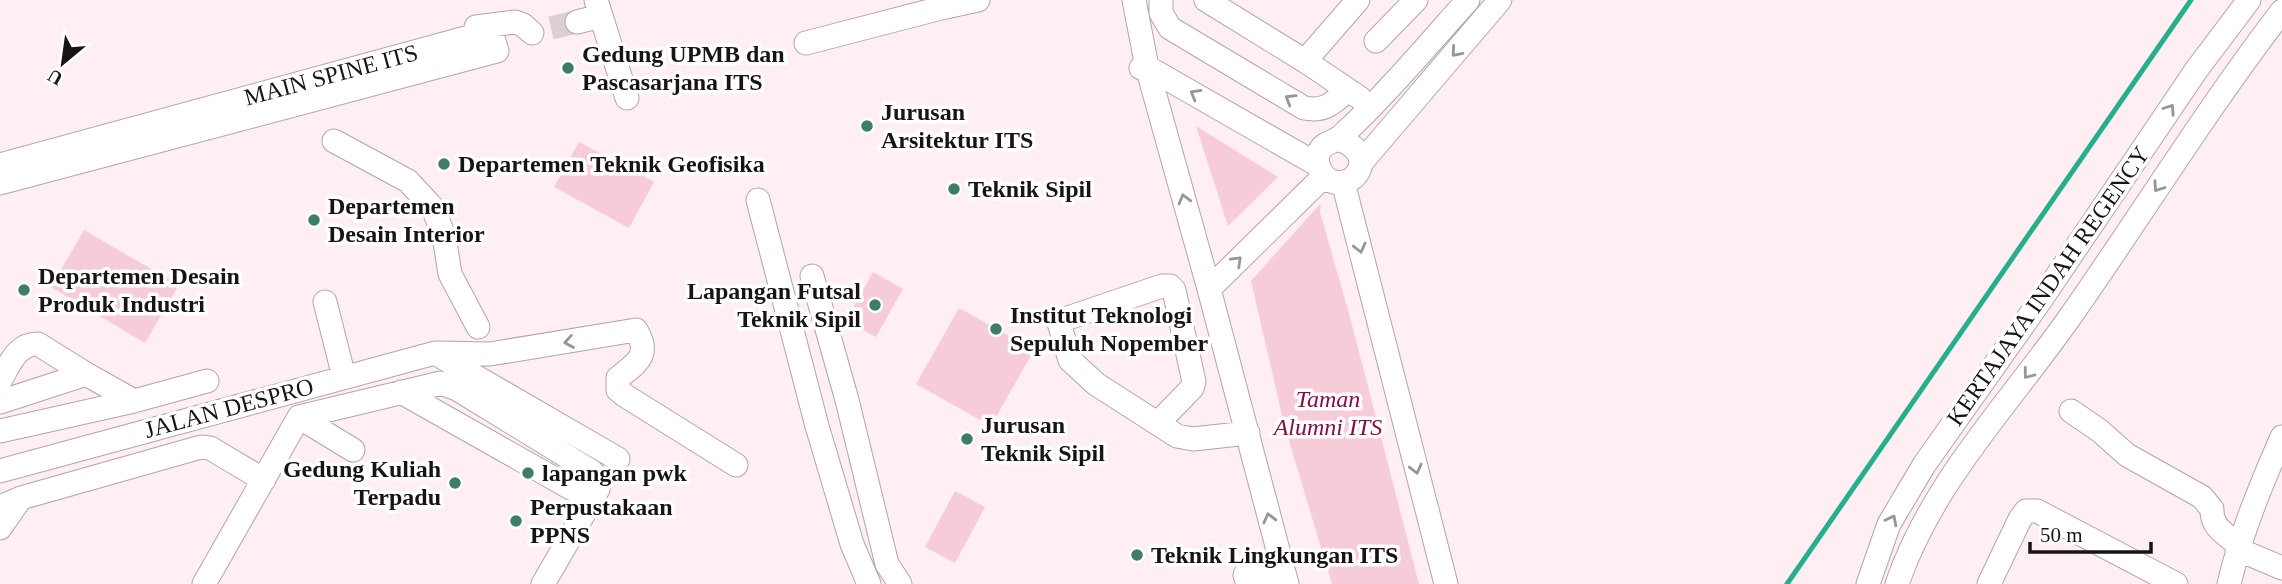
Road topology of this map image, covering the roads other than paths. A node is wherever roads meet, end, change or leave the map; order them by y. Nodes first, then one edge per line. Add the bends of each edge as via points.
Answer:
1 (978, 0) edge
2 (1134, 0) edge
3 (1161, 0) edge
4 (1206, 0) edge
5 (1358, 0) edge
6 (1416, 0) edge
7 (1468, 0) edge
8 (1500, 0) edge
9 (2249, 0) edge
10 (941, 4) edge
11 (599, 8) edge
12 (2282, 11) edge
13 (577, 22) tunnel mouth
14 (393, 40) dead end
15 (1376, 41) dead end
16 (806, 43) dead end
17 (1305, 61) junction
18 (1141, 68) junction
19 (2197, 69) junction
20 (2225, 89) junction
21 (1348, 90) junction
22 (626, 98) dead end
23 (1373, 106) junction
24 (1338, 139) junction
25 (334, 141) dead end
26 (1361, 163) junction
27 (3, 173) edge
28 (1328, 174) junction
29 (758, 200) dead end
30 (812, 276) dead end
31 (1209, 289) junction
32 (325, 302) dead end
33 (2040, 302) junction
34 (2069, 319) junction
35 (478, 327) dead end
36 (435, 353) junction
37 (86, 374) junction
38 (344, 377) junction
39 (0, 381) edge
40 (207, 381) dead end
41 (134, 401) junction
42 (0, 402) edge
43 (2071, 411) dead end
44 (299, 417) junction
45 (1158, 423) junction
46 (0, 431) edge
47 (1248, 433) junction
48 (856, 436) junction
49 (2282, 437) edge
50 (823, 445) junction
51 (353, 450) dead end
52 (618, 459) dead end
53 (736, 466) dead end
54 (0, 471) edge
55 (264, 480) junction
56 (11, 503) edge
57 (0, 528) edge
58 (2238, 547) junction
59 (887, 564) junction
60 (2282, 568) edge
61 (865, 576) edge
62 (1284, 578) edge
63 (1242, 581) edge
64 (206, 583) edge
65 (543, 584) edge
66 (900, 584) edge
67 (1446, 584) edge
68 (1868, 584) edge
69 (1897, 584) edge
70 (1989, 584) edge
71 (2176, 584) edge
72 (2229, 584) edge

1 - 10 street
2 - 18 street
21 -> 3 street via 1329,106 1304,108 1170,28 1161,13
4 - 17 street
5 - 17 street
6 - 15 street
7 - 23 street
8 -> 26 street
9 - 19 street, KERTAJAYA INDAH REGENCY
10 - 16 street
11 - 13 street
11 - 22 street
12 - 20 street, KERTAJAYA INDAH REGENCY
14 - 27 street, MAIN SPINE ITS via 407,44 514,22 542,31 494,43 497,51 325,87
17 - 21 street
28 -> 18 street
31 -> 18 street
19 - 20 street
33 -> 19 street, KERTAJAYA INDAH REGENCY
20 -> 34 street, KERTAJAYA INDAH REGENCY
21 - 23 street
23 - 24 street
24 - 26 street via 1356,148
24 - 28 street via 1327,142 1317,156
25 - 35 street via 408,181 433,208 444,236 450,274
26 - 28 street via 1352,179
31 -> 28 street
28 -> 67 street
29 - 50 street
30 - 48 street
31 - 47 street
32 - 38 street
33 - 34 street
68 -> 33 street, KERTAJAYA INDAH REGENCY via 1889,524 1924,465
34 -> 69 street, KERTAJAYA INDAH REGENCY via 1934,502
36 - 38 street, JALAN DESPRO
36 - 52 street
53 -> 36 street, JALAN DESPRO via 618,390 618,378 643,354 636,330 490,355
37 - 39 street via 38,344 28,344 19,349
37 - 41 street
37 - 42 street
38 - 54 street, JALAN DESPRO
40 - 41 street
41 - 46 street
43 - 58 street via 2127,455 2202,498 2212,509 2215,526
44 - 51 street
44 - 55 street
44 - 65 street via 441,383 592,471 599,480 598,489
45 - 45 street via 1194,382 1174,290 1162,286 1059,323 1070,360 1096,384
45 - 47 street via 1177,436 1193,439
62 -> 47 street
48 - 50 street
48 - 59 street
49 - 58 street
50 - 61 street
55 - 56 street via 201,447
55 - 64 street
56 - 57 street
58 - 60 street
58 - 72 street
59 - 61 street
59 - 66 street
62 - 63 street
70 - 71 street via 2020,519 2026,511 2037,511

